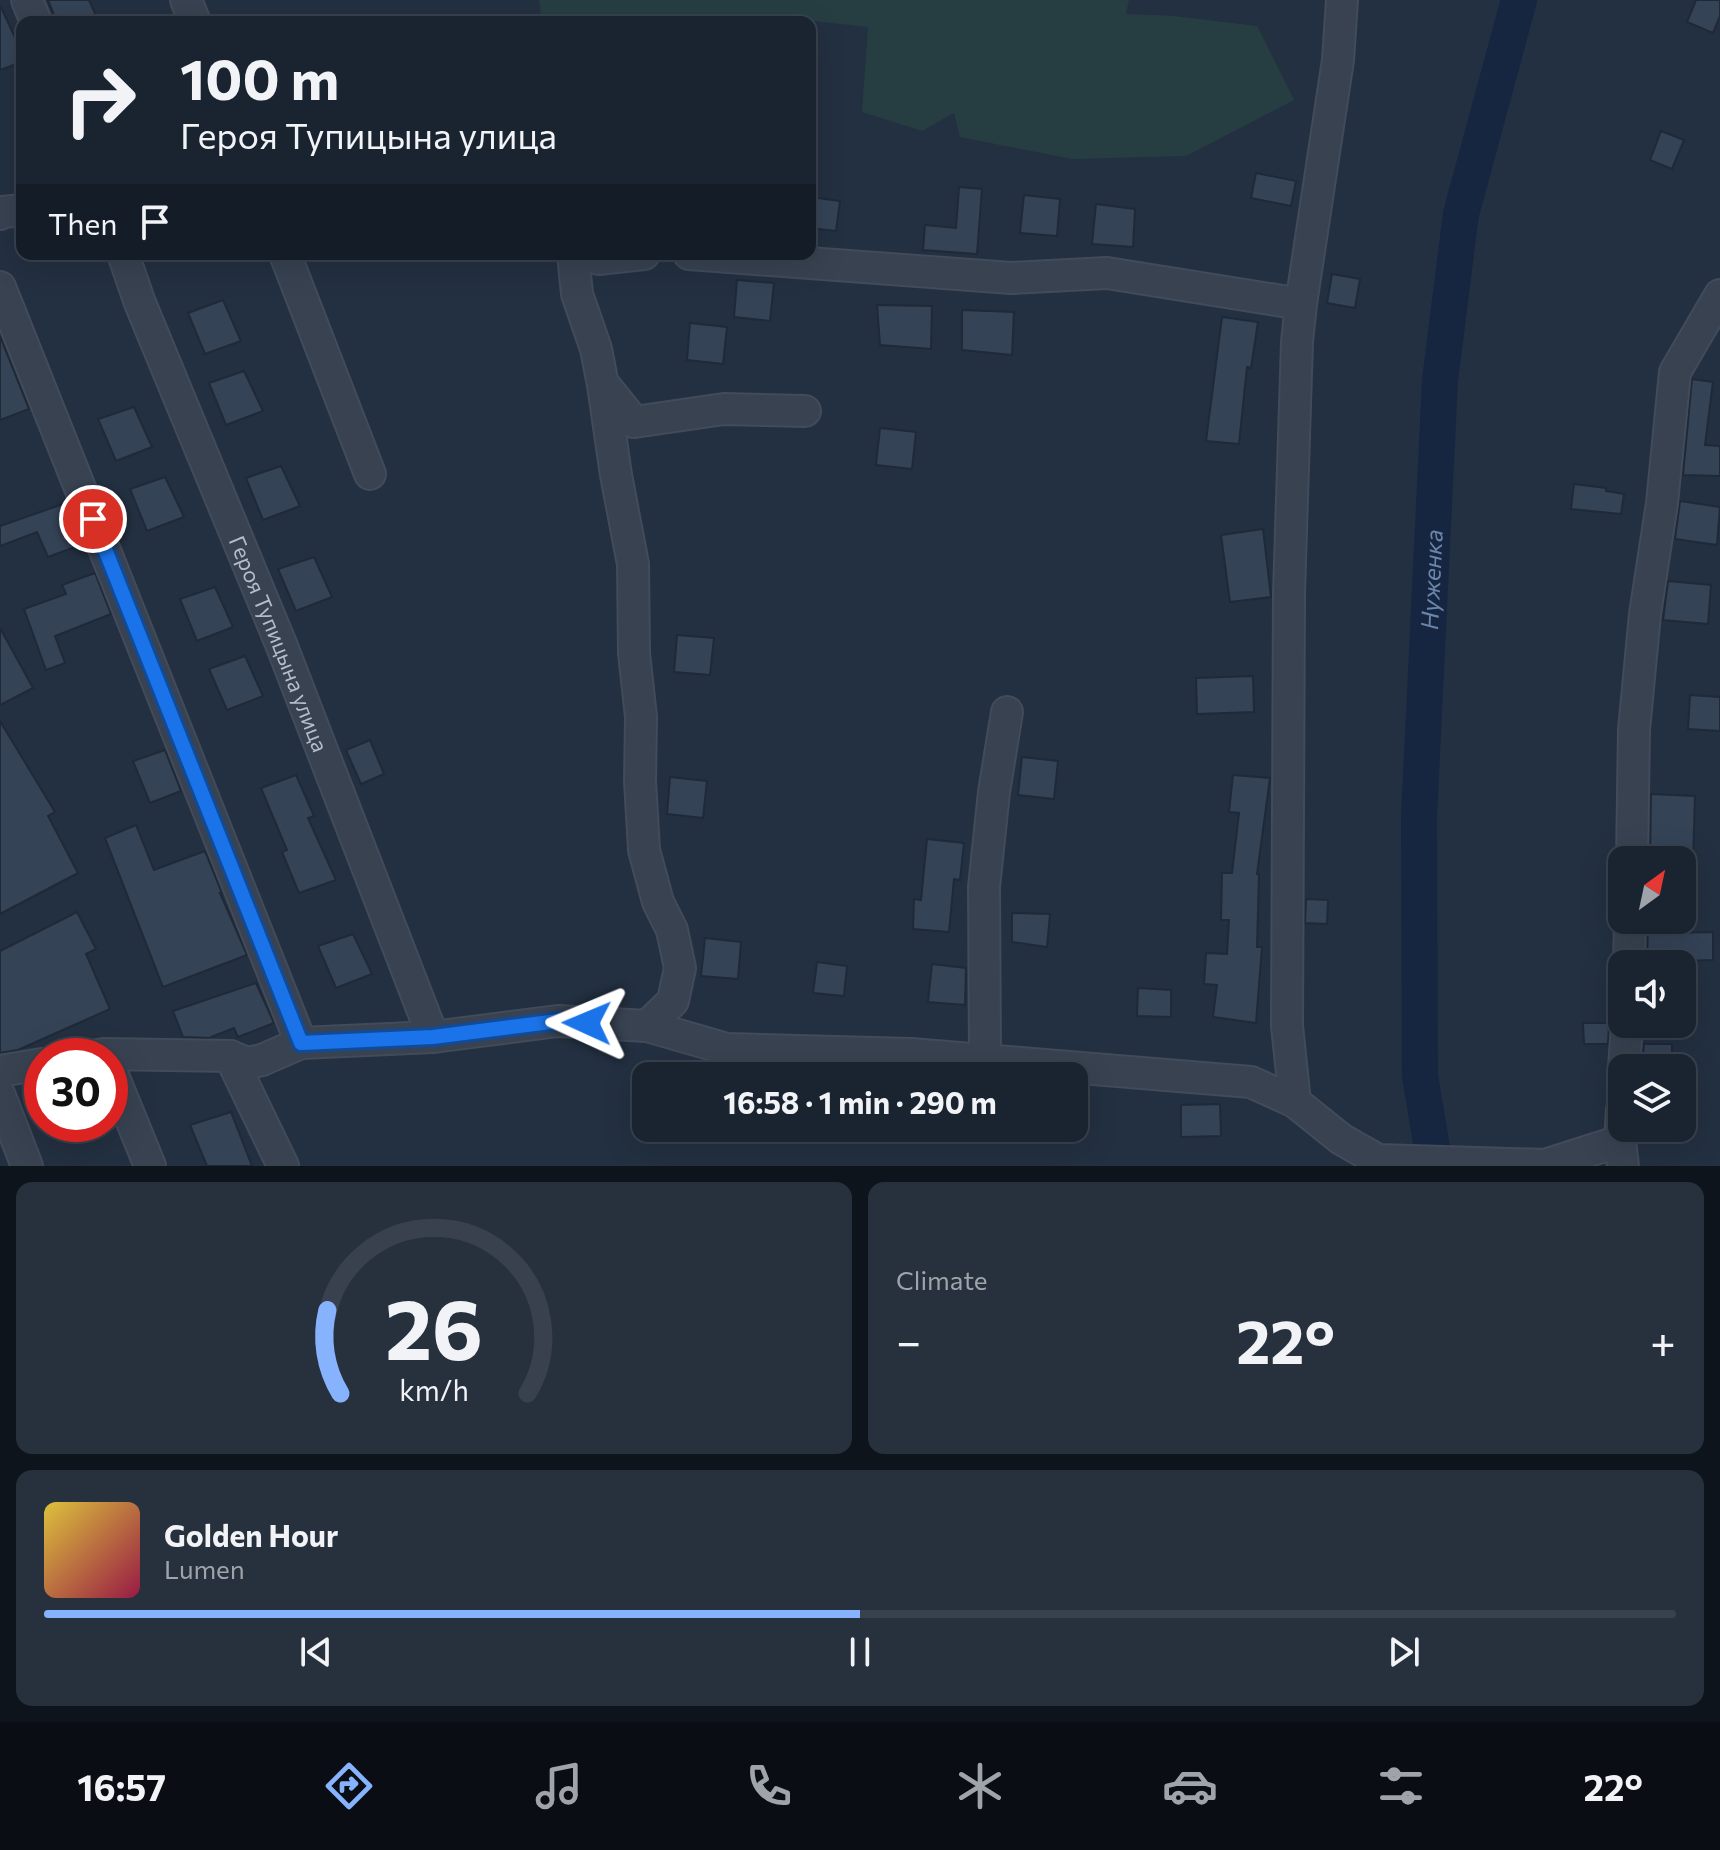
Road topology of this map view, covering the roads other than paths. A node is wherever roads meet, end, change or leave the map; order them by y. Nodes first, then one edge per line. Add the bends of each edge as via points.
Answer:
1 (1342, 0) edge
2 (125, 260) edge
3 (287, 260) edge
4 (574, 260) edge
5 (770, 260) edge
6 (0, 287) edge
7 (1720, 295) edge
8 (1301, 304) junction
9 (603, 385) junction
10 (805, 411) dead end
11 (370, 474) dead end
12 (1007, 712) dead end
13 (1632, 846) edge
14 (647, 1026) junction
15 (433, 1037) junction
16 (301, 1043) junction
17 (230, 1056) junction
18 (128, 1058) edge
19 (985, 1060) junction
20 (24, 1067) edge
21 (0, 1071) edge
22 (0, 1096) edge
23 (1295, 1102) junction
24 (128, 1116) edge
25 (1621, 1153) edge
26 (27, 1166) edge
27 (150, 1166) edge
28 (283, 1166) edge

1 - 8 street via 1338,60
2 - 15 street, Героя Тупицына улица
3 - 11 street
4 - 9 street via 577,294
5 - 8 street via 1011,278 1107,273
6 - 16 street
7 - 13 street via 1675,372 1634,730
8 - 23 street via 1289,608 1287,1026
9 - 10 street via 634,422 724,409
9 - 14 street via 633,564 644,850 680,968 673,1001
12 - 19 street via 984,887
14 - 15 street via 558,1021
14 - 19 street via 727,1049
15 - 16 street
16 - 17 street via 247,1063
17 - 18 street
17 - 28 street
19 - 23 street via 1251,1082
20 - 21 street
22 - 26 street
23 - 25 street via 1378,1160 1545,1165
24 - 27 street

